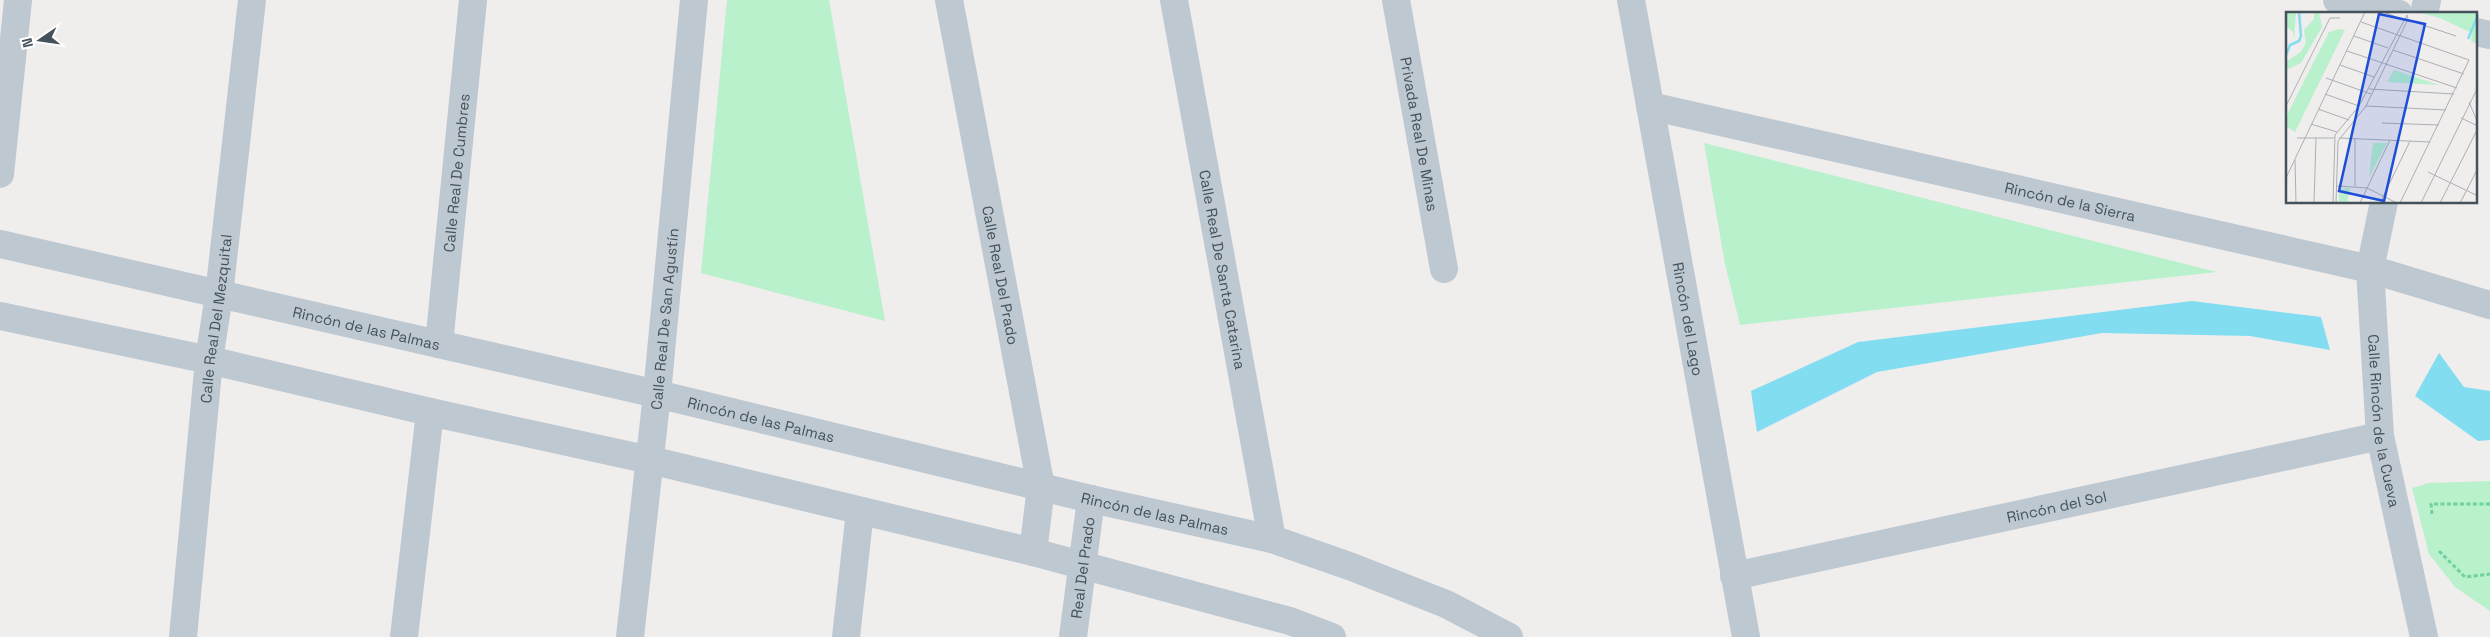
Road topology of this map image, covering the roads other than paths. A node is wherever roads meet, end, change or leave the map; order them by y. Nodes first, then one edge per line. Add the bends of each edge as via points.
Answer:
1 (18, 0) edge
2 (252, 0) edge
3 (473, 0) edge
4 (694, 0) edge
5 (949, 0) edge
6 (1174, 0) edge
7 (1396, 0) edge
8 (1631, 0) edge
9 (2337, 0) edge
10 (2390, 12) edge
11 (1650, 106) junction
12 (0, 174) edge
13 (2384, 204) edge
14 (0, 244) edge
15 (1444, 269) dead end
16 (2370, 269) junction
17 (219, 295) junction
18 (2490, 305) edge
19 (0, 316) edge
20 (439, 344) junction
21 (209, 360) junction
22 (657, 394) junction
23 (430, 412) junction
24 (2380, 436) junction
25 (650, 460) junction
26 (1040, 486) junction
27 (1091, 499) junction
28 (860, 511) junction
29 (1272, 539) junction
30 (1033, 552) junction
31 (1081, 565) junction
32 (1734, 576) junction
33 (1289, 629) edge
34 (183, 637) edge
35 (404, 637) edge
36 (630, 637) edge
37 (846, 637) edge
38 (1073, 637) edge
39 (1332, 637) edge
40 (1508, 637) edge
41 (1746, 637) edge
42 (2424, 637) edge

1 - 12 street
2 - 17 street, Calle Real Del Mezquital
3 - 20 street, Calle Real De Cumbres
4 - 22 street, Calle Real De San Agustín
5 - 26 street, Calle Real Del Prado
6 - 29 street, Calle Real De Santa Catarina
7 - 15 street, Privada Real De Minas
8 - 11 street, Rincón del Lago
9 - 10 street
11 - 16 street, Rincón de la Sierra
11 - 32 street, Rincón del Lago
13 - 16 street, Calle Rincón de la Cueva
14 - 17 street, Rincón de las Palmas
16 - 18 street, Rincón de la Sierra
16 - 24 street, Calle Rincón de la Cueva
17 - 20 street, Rincón de las Palmas
17 - 21 street, Calle Real Del Mezquital
19 - 21 street
20 - 22 street, Rincón de las Palmas
21 - 23 street
21 - 34 street, Calle Real Del Mezquital
22 - 25 street, Calle Real De San Agustín
22 - 26 street, Rincón de las Palmas
23 - 25 street
23 - 35 street
24 - 32 street, Rincón del Sol
24 - 42 street, Calle Rincón de la Cueva
25 - 28 street
25 - 36 street, Calle Real De San Agustín
26 - 27 street, Rincón de las Palmas
26 - 30 street, Calle Real Del Prado
27 - 29 street, Rincón de las Palmas
27 - 31 street, Real Del Prado
28 - 30 street
28 - 37 street
29 - 40 street, Rincón de las Palmas via 1446,604
30 - 31 street
31 - 33 street
31 - 38 street, Real Del Prado
32 - 41 street, Rincón del Lago
33 - 39 street

